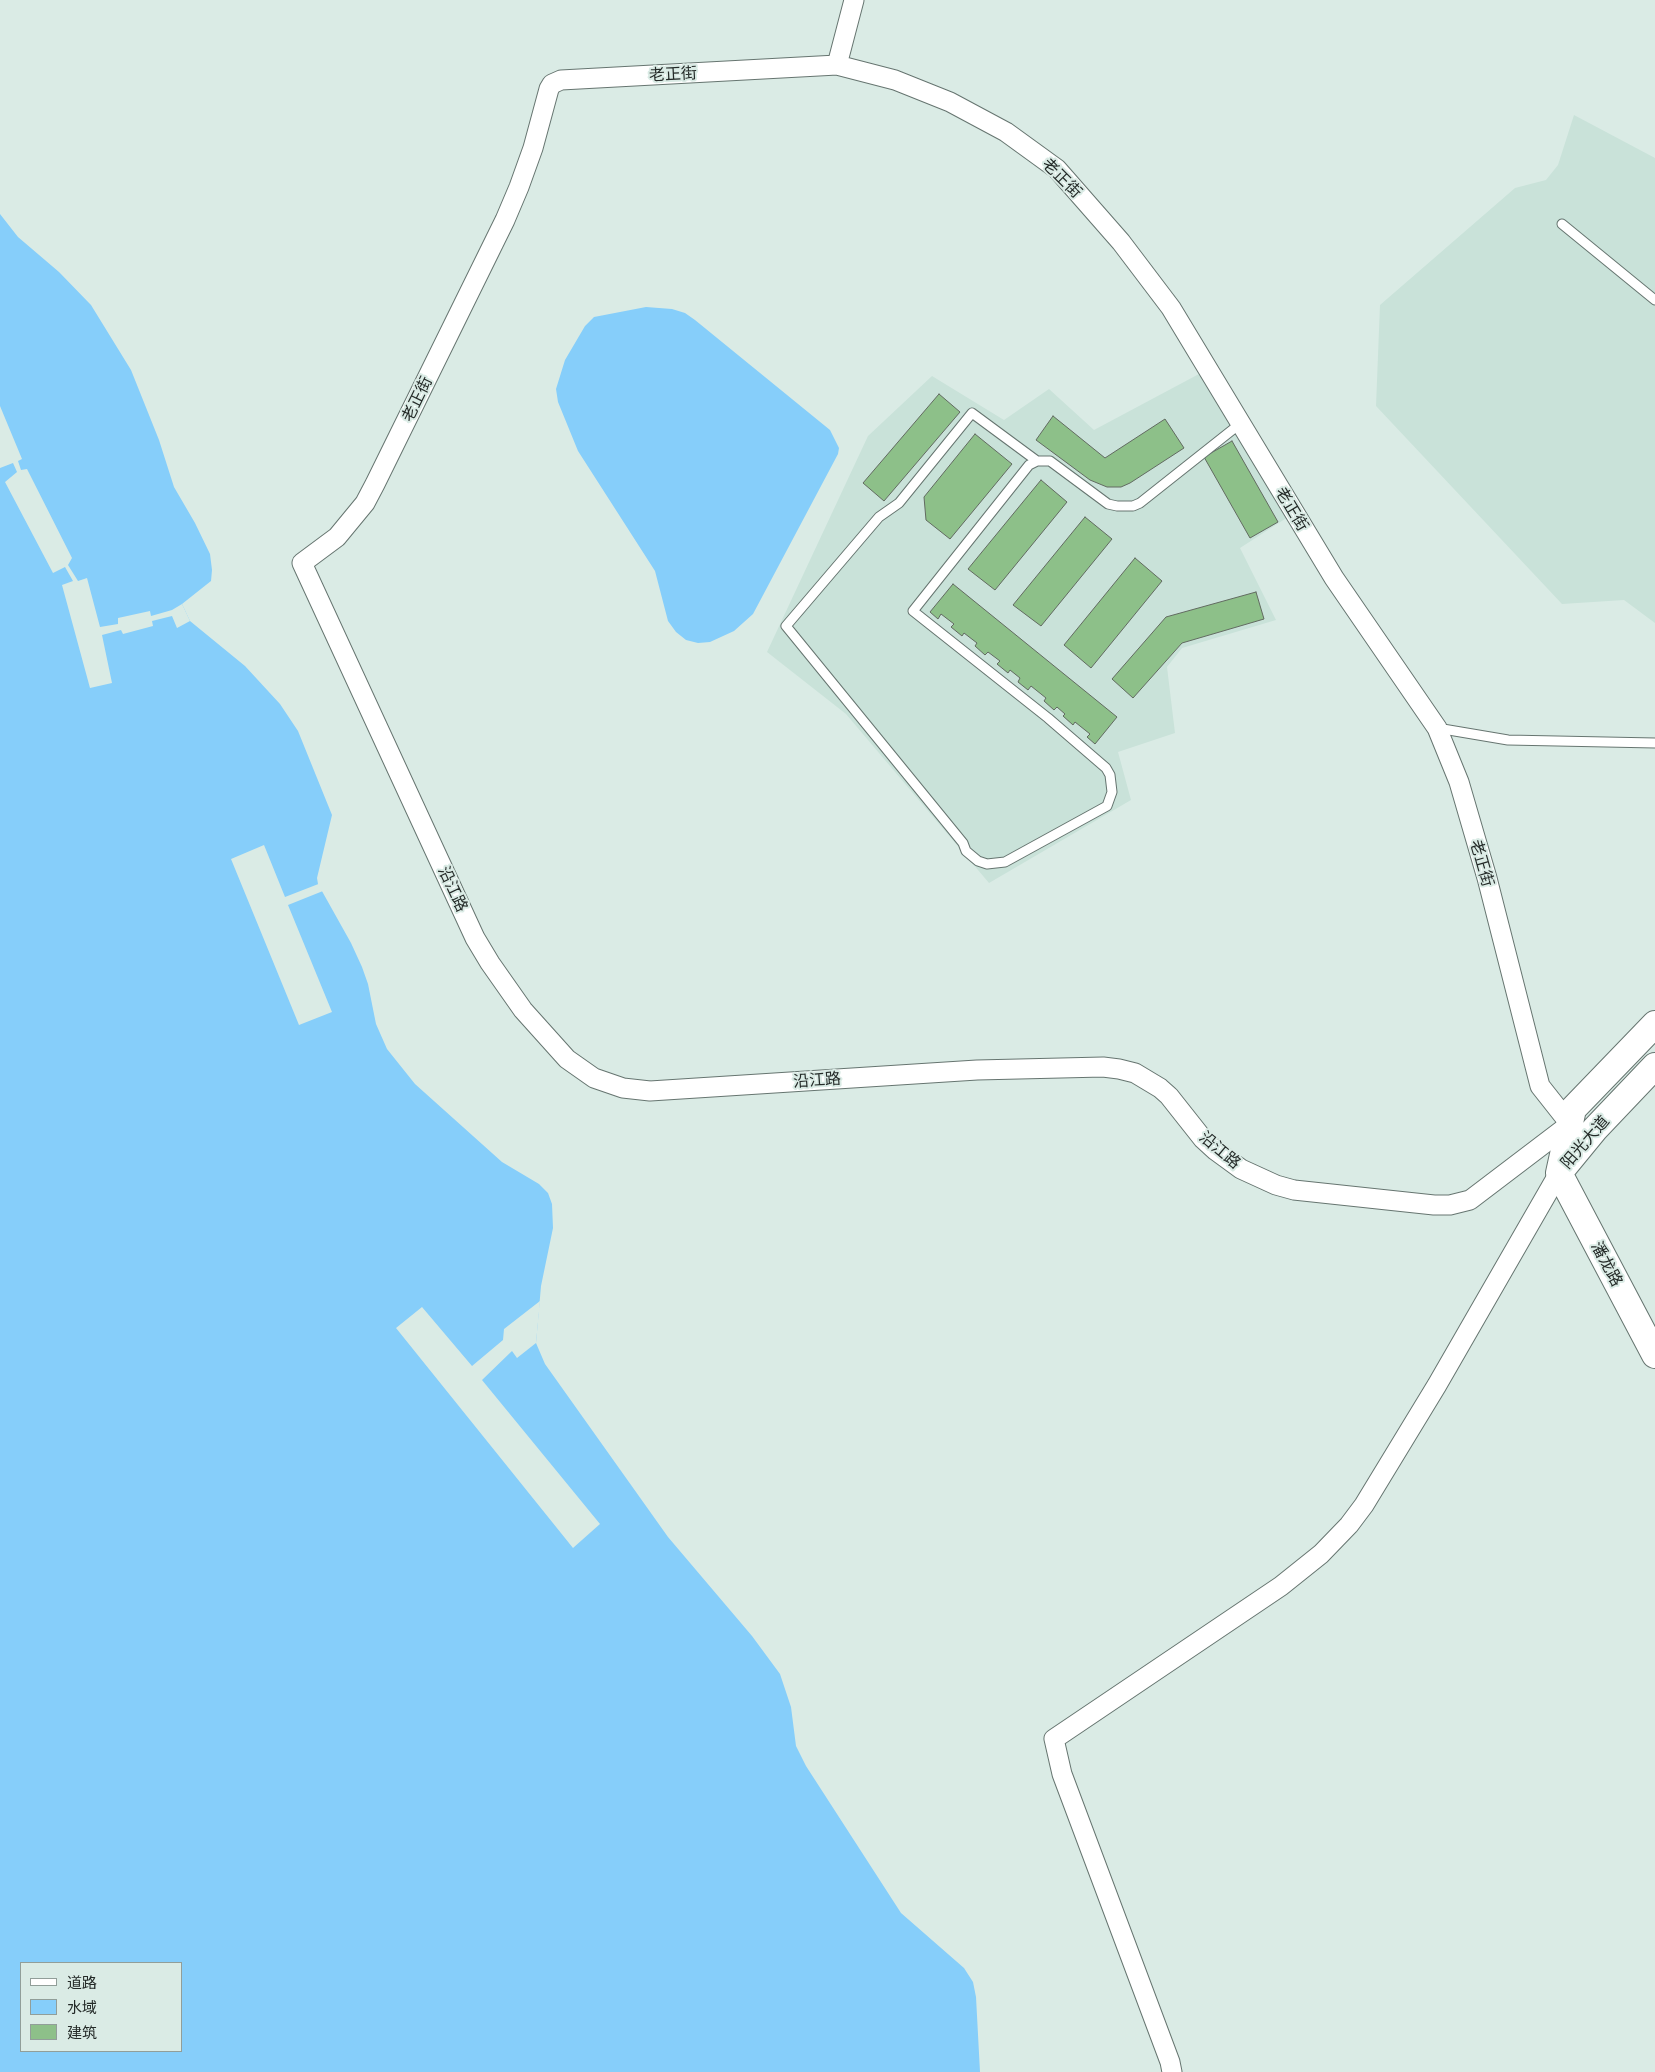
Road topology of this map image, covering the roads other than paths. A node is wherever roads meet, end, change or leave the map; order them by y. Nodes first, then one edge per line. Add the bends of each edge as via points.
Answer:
1 (854, 0) edge
2 (837, 65) junction
3 (1562, 224) dead end
4 (1655, 300) edge
5 (1241, 423) junction
6 (1037, 461) junction
7 (302, 563) joint
8 (1437, 728) junction
9 (1655, 743) edge
10 (1655, 1024) edge
11 (1655, 1066) edge
12 (1570, 1124) junction
13 (1560, 1173) junction
14 (1655, 1355) edge
15 (1172, 2072) edge

1 - 2 street
2 - 5 street, 老正街 via 895,80 950,102 1006,132 1057,169 1121,242 1171,308
2 - 7 street, 老正街 via 562,80 552,84 522,179 505,220 376,484 337,537
3 - 4 lane
5 - 6 lane via 1133,506 1108,504 1050,461
5 - 8 street, 老正街 via 1334,578
6 - 6 lane via 1029,465 913,612 1106,768 1112,792 1107,806 1005,862 986,864 966,850 786,626 879,517 899,503 972,413
7 - 12 street, 沿江路 via 475,938 506,987 544,1036 567,1059 594,1078 623,1088 650,1091 977,1070 1119,1069 1160,1088 1203,1140 1258,1178 1294,1190 1434,1206 1470,1200
8 - 9 lane via 1508,740
8 - 12 street, 老正街 via 1459,782 1540,1086
10 - 12 street, 阳光大道 via 1574,1109
11 - 13 street, 阳光大道 via 1595,1129
12 - 13 street, 阳光大道
13 - 14 street, 潘龙路
13 - 15 street via 1437,1385 1364,1506 1349,1525 1321,1554 1281,1586 1054,1739 1062,1774

